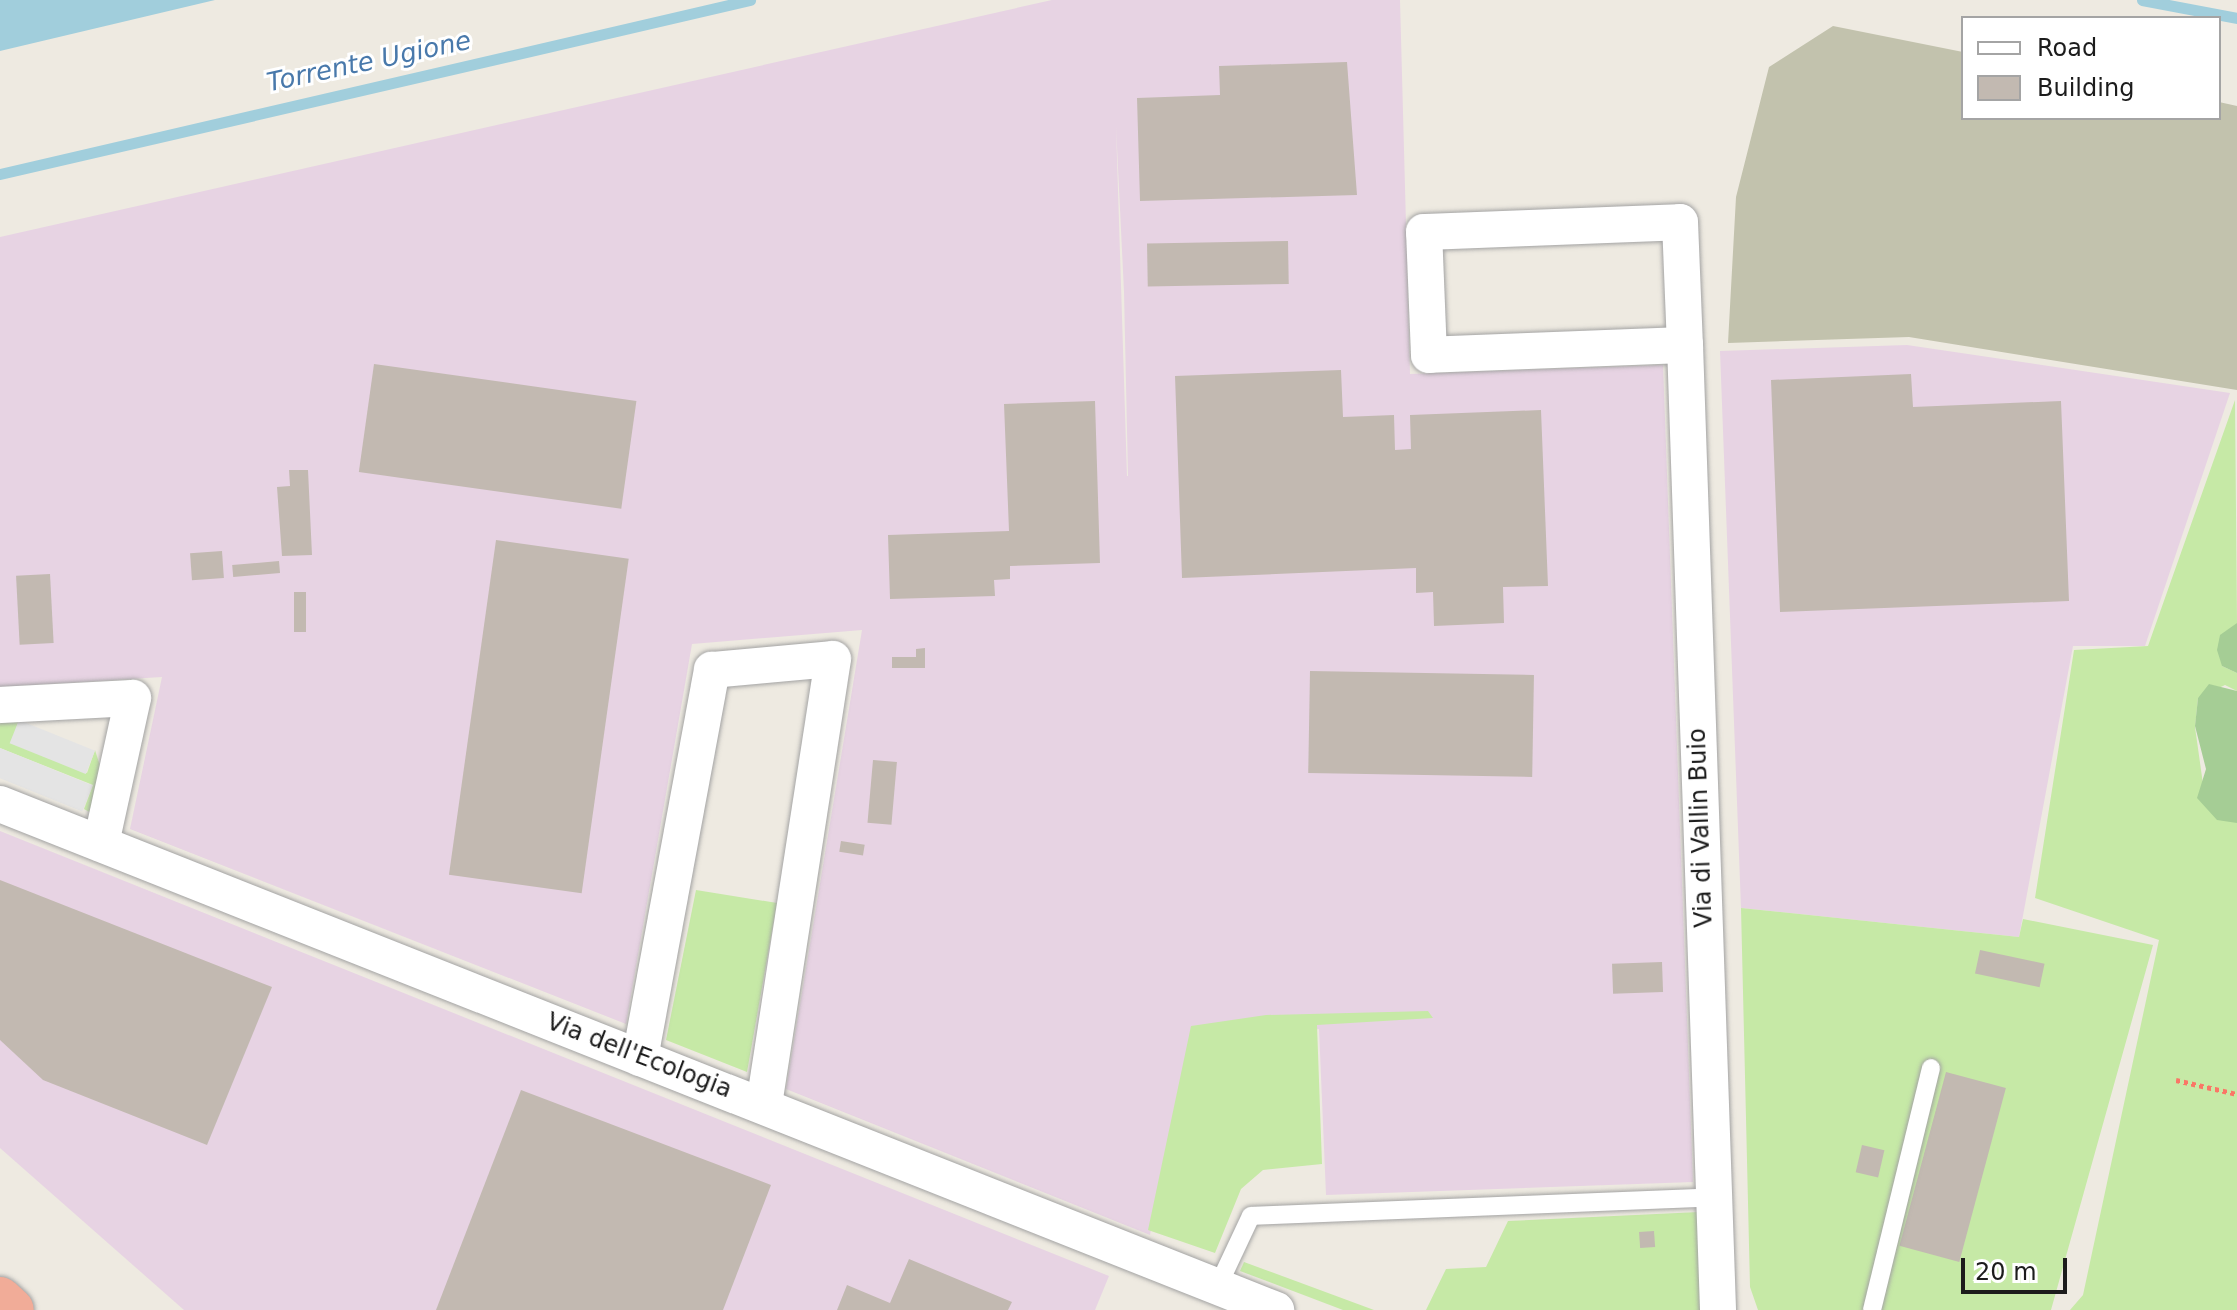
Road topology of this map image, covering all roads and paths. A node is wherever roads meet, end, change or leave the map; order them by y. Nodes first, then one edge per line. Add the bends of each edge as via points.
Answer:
1 (1685, 345) junction
2 (0, 705) edge
3 (0, 804) edge
4 (101, 844) junction
5 (640, 1058) junction
6 (1931, 1068) dead end
7 (2176, 1080) dead end
8 (2237, 1094) edge
9 (764, 1104) junction
10 (1714, 1197) junction
11 (1218, 1286) junction
12 (0, 1299) edge
13 (12, 1310) edge
14 (1276, 1310) edge
15 (1718, 1310) edge
16 (1872, 1310) edge

1 - 1 street, Via di Vallin Buio via 1680,222 1424,232 1429,355
1 - 10 street, Via di Vallin Buio
2 - 4 street via 133,698
3 - 4 street, Via dell'Ecologia
4 - 5 street, Via dell'Ecologia
5 - 9 street, Via dell'Ecologia
5 - 9 street via 712,670 833,659
6 - 16 lane
7 - 8 path
9 - 11 street, Via dell'Ecologia
10 - 11 lane via 1251,1216
10 - 15 street, Via di Vallin Buio
11 - 14 street, Via dell'Ecologia
12 - 13 highway

